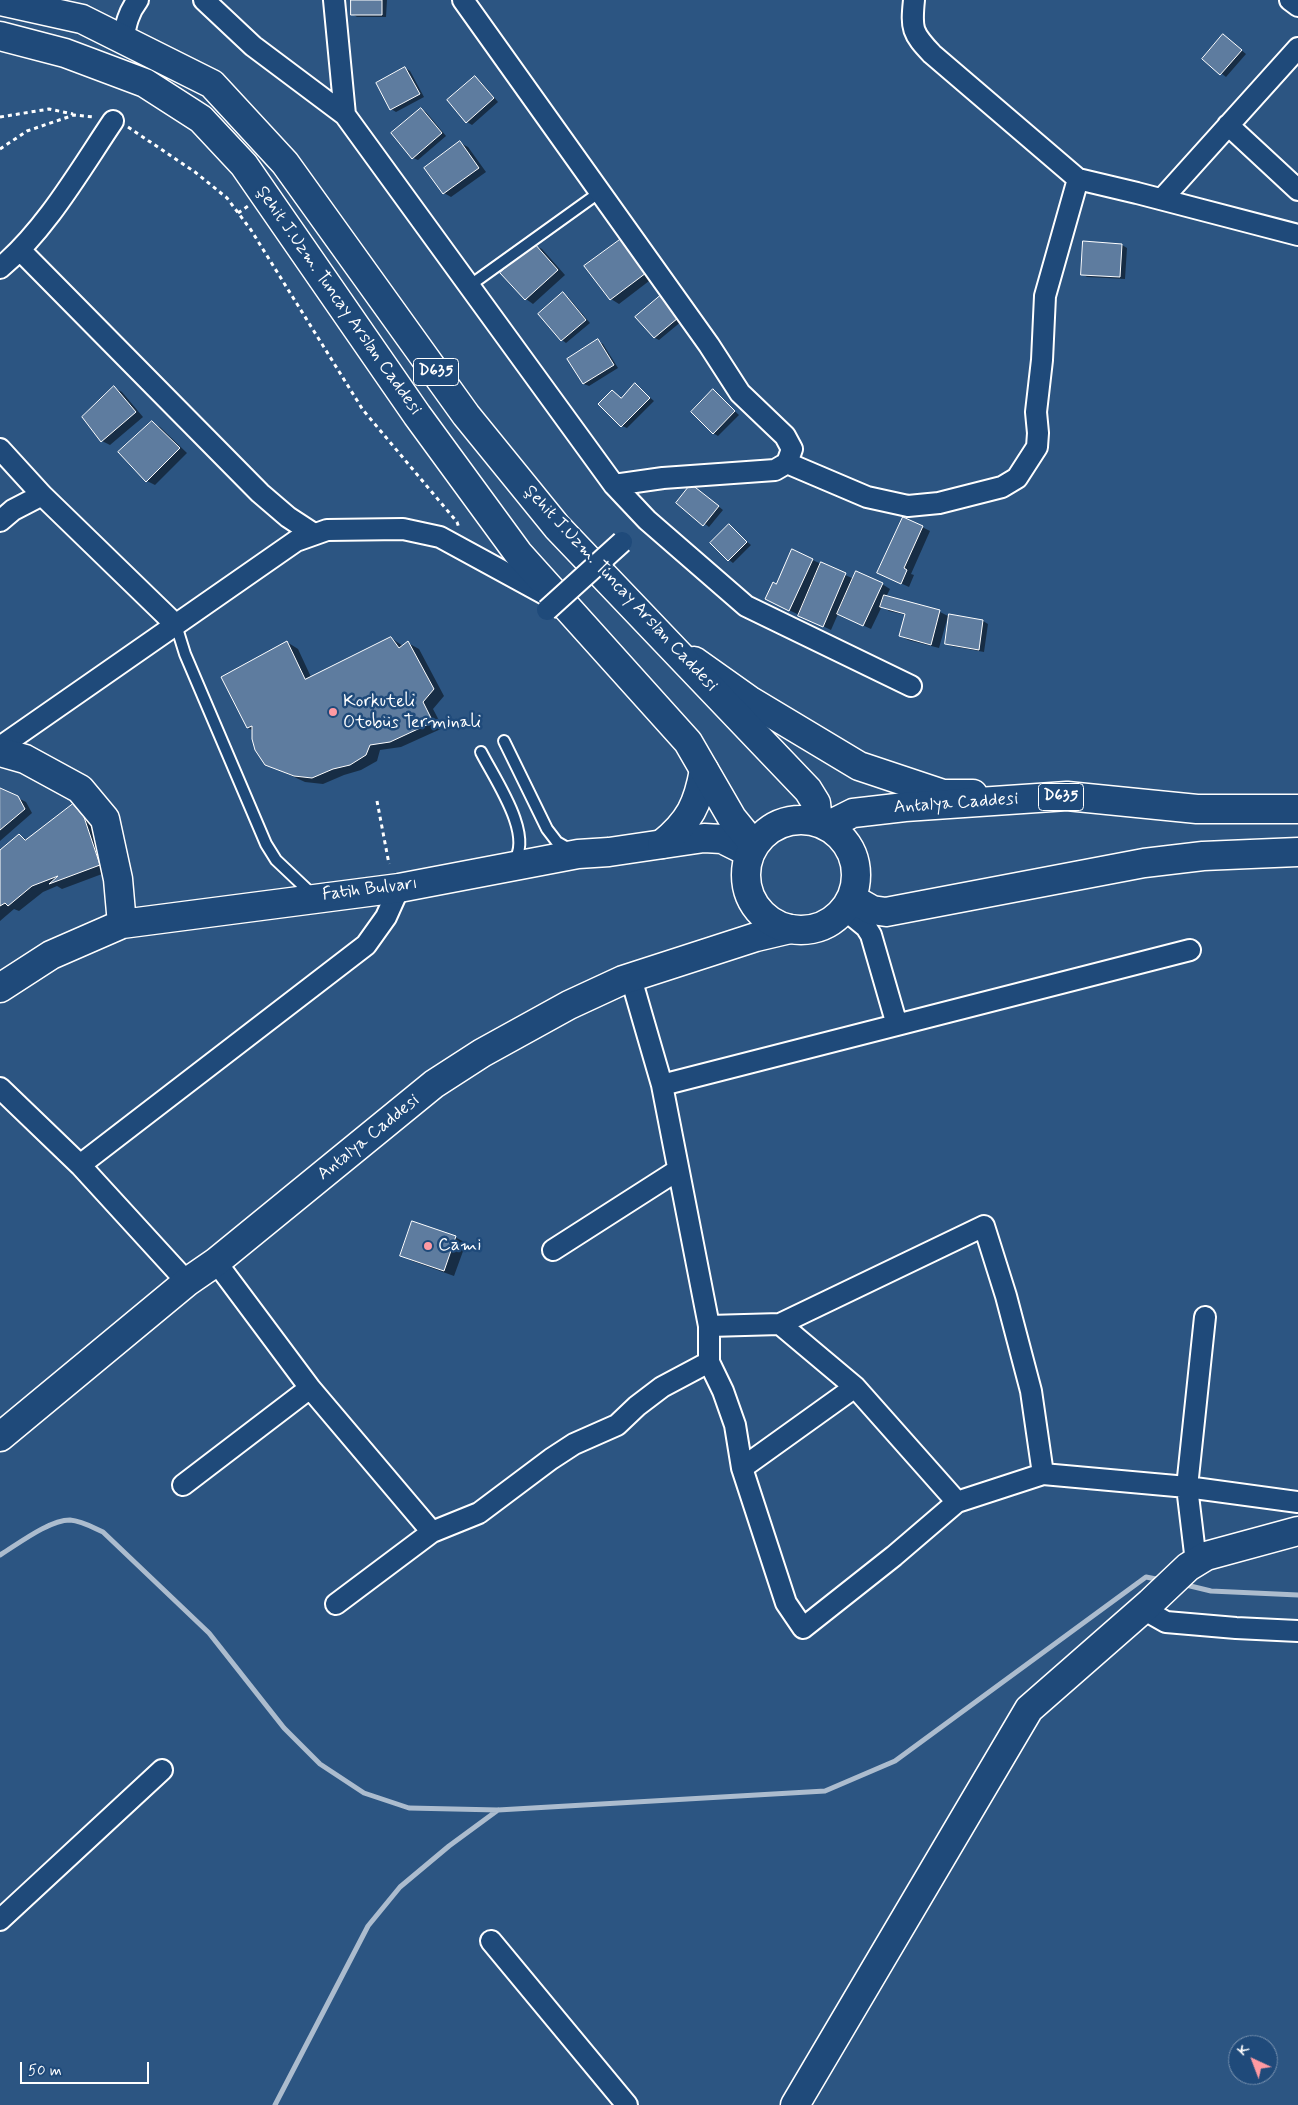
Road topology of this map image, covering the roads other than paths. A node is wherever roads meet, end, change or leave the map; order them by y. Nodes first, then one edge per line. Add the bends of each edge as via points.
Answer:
1 (138, 0) edge
2 (204, 0) edge
3 (334, 0) edge
4 (463, 0) edge
5 (914, 0) edge
6 (1290, 0) edge
7 (0, 1) edge
8 (31, 4) edge
9 (1298, 6) edge
10 (0, 36) edge
11 (124, 40) junction
12 (1298, 48) edge
13 (346, 115) junction
14 (113, 121) road end
15 (1228, 125) junction
16 (1078, 179) junction
17 (1298, 190) edge
18 (600, 192) junction
19 (1162, 199) junction
20 (1298, 236) edge
21 (21, 251) junction
22 (0, 268) edge
23 (469, 286) junction
24 (0, 449) edge
25 (788, 463) junction
26 (614, 484) junction
27 (42, 495) junction
28 (0, 521) edge
29 (314, 534) junction
30 (622, 542) dead end
31 (557, 608) junction
32 (176, 625) junction
33 (667, 642) junction
34 (911, 686) dead end
35 (504, 741) dead end
36 (0, 748) edge
37 (0, 752) edge
38 (481, 752) dead end
39 (704, 770) junction
40 (1064, 796) junction
41 (1298, 809) edge
42 (823, 824) junction
43 (662, 844) junction
44 (752, 849) junction
45 (1298, 852) edge
46 (578, 854) junction
47 (508, 868) junction
48 (394, 876) junction
49 (316, 897) junction
50 (848, 904) junction
51 (122, 924) junction
52 (790, 929) junction
53 (1190, 950) dead end
54 (631, 978) junction
55 (0, 988) edge
56 (897, 1024) junction
57 (662, 1085) junction
58 (0, 1088) edge
59 (80, 1165) junction
60 (678, 1170) junction
61 (553, 1250) dead end
62 (216, 1262) junction
63 (187, 1282) junction
64 (1205, 1317) dead end
65 (780, 1324) junction
66 (709, 1326) junction
67 (709, 1362) junction
68 (855, 1387) junction
69 (310, 1388) junction
70 (0, 1437) edge
71 (742, 1468) junction
72 (1043, 1474) junction
73 (182, 1485) dead end
74 (1187, 1487) junction
75 (957, 1502) junction
76 (1298, 1502) edge
77 (1298, 1531) edge
78 (432, 1532) junction
79 (1192, 1564) junction
80 (336, 1604) dead end
81 (1147, 1606) junction
82 (1298, 1631) edge
83 (162, 1770) dead end
84 (0, 1920) edge
85 (491, 1941) dead end
86 (627, 2105) edge
87 (796, 2105) edge

1 - 11 street via 126,20
2 - 13 street via 253,46
3 - 13 street
4 - 18 street
5 - 16 street via 912,21 916,38
6 - 9 street
7 - 8 main road, Şehit J.Uzm. Tuncay Arslan Caddesi / D635
8 - 11 main road, Şehit J.Uzm. Tuncay Arslan Caddesi / D635 via 82,19
10 - 31 main road, Şehit J.Uzm. Tuncay Arslan Caddesi / D635 via 65,53 145,83 201,119 254,179 422,422
11 - 33 main road, Şehit J.Uzm. Tuncay Arslan Caddesi / D635 via 212,84 285,163 466,415 557,527
12 - 15 street
13 - 23 street
14 - 21 street
15 - 17 street
15 - 19 street
16 - 19 street
16 - 25 street via 1045,296 1036,412 1037,447 1017,478 1002,487 939,503 908,506 868,497
18 - 23 lane
18 - 25 street via 740,392 784,436 792,449
19 - 20 street
21 - 22 street
21 - 29 street via 260,493 288,518
23 - 26 street
24 - 27 street
25 - 26 street via 775,470
26 - 34 street via 647,520 746,606
27 - 28 street via 13,510
27 - 32 street
29 - 31 street via 327,530 403,529 440,537
29 - 32 street via 296,541
30 - 31 street, bridge
31 - 39 main road, Şehit J.Uzm. Tuncay Arslan Caddesi / D635 via 688,742
32 - 36 street
32 - 49 lane via 185,654 266,844 276,860
33 - 40 main road via 749,700 859,766 943,794
33 - 42 main road, Şehit J.Uzm. Tuncay Arslan Caddesi / D635 via 808,790
35 - 46 lane via 547,829 557,842
37 - 51 main road via 25,759 80,790 105,819 118,879
38 - 47 lane via 519,827 518,856
39 - 43 main road via 692,812 679,830
39 - 44 main road, Şehit J.Uzm. Tuncay Arslan Caddesi / D635
40 - 41 main road, Antalya Caddesi / D635 via 1197,809
40 - 42 main road, Antalya Caddesi / D635 via 853,813
42 - 44 main road via 800,819 782,823 766,832
42 - 50 main road via 842,837 852,853 856,880
43 - 44 main road, Fatih Bulvarı via 722,839
43 - 46 main road, Fatih Bulvarı
44 - 52 main road via 746,871 750,897 766,918
45 - 50 main road via 1203,856 1144,863 886,912
46 - 47 main road, Fatih Bulvarı
47 - 48 main road, Fatih Bulvarı
48 - 49 main road, Fatih Bulvarı
48 - 59 street via 386,917 366,945
49 - 51 main road, Fatih Bulvarı
50 - 52 main road via 834,919 817,928
50 - 56 street via 871,934
51 - 55 main road, Fatih Bulvarı via 51,956
52 - 54 main road, Antalya Caddesi
53 - 56 street
54 - 57 street
54 - 62 main road, Antalya Caddesi via 569,1005 482,1053 434,1084
56 - 57 street
57 - 60 street
58 - 59 street
59 - 63 street
60 - 61 street
60 - 66 street
62 - 63 main road, Antalya Caddesi
62 - 69 street
63 - 70 main road, Antalya Caddesi
64 - 74 street
65 - 66 street
65 - 68 street
65 - 72 street via 984,1226 1031,1391
66 - 67 street
67 - 71 street via 735,1425
67 - 78 street via 662,1388 618,1425 574,1444 551,1459 479,1513
68 - 71 street
68 - 75 street
69 - 73 street
69 - 78 street
71 - 75 street via 786,1603 803,1628
72 - 74 street
72 - 75 street
74 - 76 street
74 - 79 street
77 - 79 main road via 1206,1556
78 - 80 street
79 - 81 main road
81 - 82 street via 1166,1622
81 - 87 main road via 1028,1709
83 - 84 street
85 - 86 street

